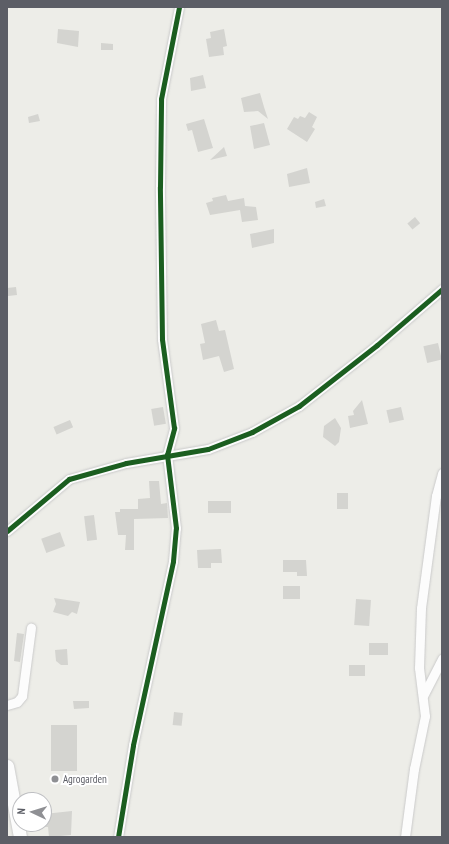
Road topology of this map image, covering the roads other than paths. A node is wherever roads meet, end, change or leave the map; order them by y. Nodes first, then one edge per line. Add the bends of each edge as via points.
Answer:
1 (179, 7) edge
2 (442, 289) edge
3 (167, 455) junction
4 (442, 474) edge
5 (7, 531) edge
6 (31, 628) dead end
7 (442, 660) edge
8 (423, 696) junction
9 (7, 705) edge
10 (7, 766) edge
11 (20, 837) edge
12 (118, 837) edge
13 (405, 837) edge

1 - 3 street via 161,99 162,339 174,428
2 - 3 street via 377,345 299,406 252,432 208,449
3 - 5 street via 126,463 69,480
3 - 12 street via 176,528 173,561 133,745
4 - 8 street via 436,496 421,608 420,668
6 - 9 street via 22,696 17,702
7 - 8 street
8 - 13 street via 426,716 414,769
10 - 11 main road

